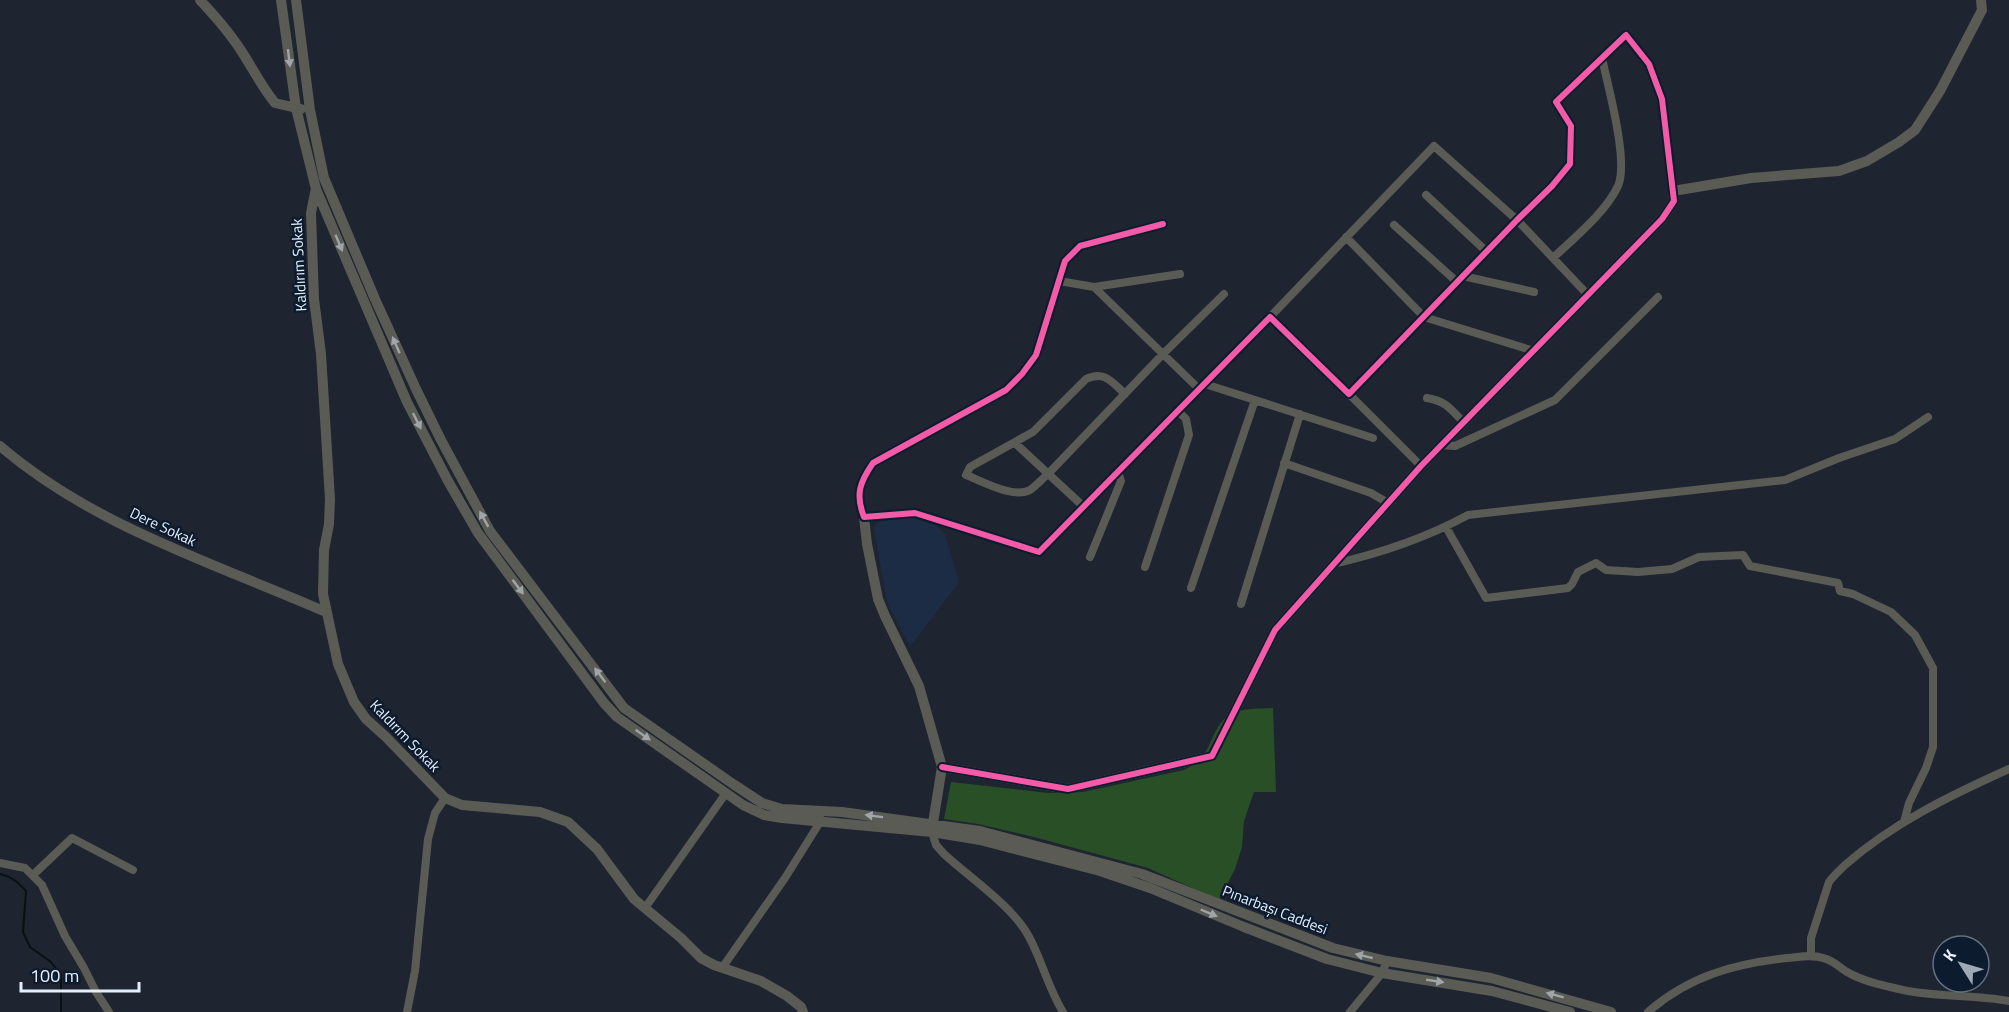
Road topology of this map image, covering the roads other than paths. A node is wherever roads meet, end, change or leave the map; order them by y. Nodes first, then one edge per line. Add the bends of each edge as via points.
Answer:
1 (200, 0) edge
2 (281, 0) edge
3 (296, 0) edge
4 (1981, 0) edge
5 (1602, 58) junction
6 (296, 108) junction
7 (310, 110) junction
8 (324, 178) junction
9 (316, 189) junction
10 (1673, 191) junction
11 (1426, 195) dead end
12 (1517, 220) junction
13 (1163, 224) dead end
14 (1394, 225) dead end
15 (1346, 237) junction
16 (1487, 252) junction
17 (1553, 258) junction
18 (1180, 273) dead end
19 (1460, 279) junction
20 (1059, 281) junction
21 (1094, 287) junction
22 (1534, 292) dead end
23 (1224, 294) dead end
24 (1588, 295) junction
25 (1658, 297) dead end
26 (1270, 317) junction
27 (1424, 317) junction
28 (1534, 351) junction
29 (1163, 354) junction
30 (1202, 387) junction
31 (1125, 394) junction
32 (1349, 394) junction
33 (1427, 398) dead end
34 (1255, 400) junction
35 (1178, 411) junction
36 (1300, 414) junction
37 (1928, 417) dead end
38 (1464, 423) junction
39 (1373, 438) dead end
40 (1015, 443) junction
41 (1442, 445) junction
42 (0, 446) edge
43 (1284, 463) junction
44 (1421, 466) junction
45 (1118, 472) junction
46 (1048, 474) junction
47 (1388, 503) junction
48 (1084, 507) junction
49 (864, 516) junction
50 (1446, 527) junction
51 (1090, 556) dead end
52 (1334, 564) junction
53 (1145, 567) dead end
54 (1191, 588) dead end
55 (1241, 603) dead end
56 (326, 612) junction
57 (942, 767) junction
58 (2009, 769) edge
59 (726, 793) junction
60 (445, 798) junction
61 (820, 817) junction
62 (1904, 822) junction
63 (932, 828) junction
64 (0, 863) edge
65 (133, 870) dead end
66 (33, 875) junction
67 (645, 908) junction
68 (1811, 956) junction
69 (1387, 962) junction
70 (722, 968) junction
71 (1382, 973) junction
72 (2009, 1001) edge
73 (109, 1012) edge
74 (407, 1012) edge
75 (803, 1012) edge
76 (1062, 1012) edge
77 (1350, 1012) edge
78 (1570, 1012) edge
79 (1611, 1012) edge
80 (1648, 1012) edge

1 - 6 street via 223,25 275,103
2 -> 6 street, Kaldırım Sokak
3 - 7 street
4 - 10 street via 1982,10 1940,91 1915,130 1899,142 1867,161 1839,171 1751,178
5 - 10 street via 1626,35 1649,64 1662,99
5 - 12 street via 1556,102 1571,126 1570,164
5 - 17 street via 1620,147 1619,185 1596,216
6 - 7 street
6 - 9 street, Kaldırım Sokak
7 - 8 street
8 - 9 street, Kaldırım Sokak
61 -> 8 street via 762,803 624,708 490,531 421,399
9 - 56 street, Kaldırım Sokak via 311,213 314,299 329,469 322,572
9 -> 59 street via 407,402 478,533 617,717
10 - 24 street via 1674,201 1662,219
11 - 16 street
12 - 15 street via 1434,146
12 - 16 street
12 - 17 street
13 - 20 street via 1080,246 1065,261
14 - 19 street
15 - 26 street
15 - 27 street
16 - 19 street
17 - 24 street
18 - 21 street
19 - 22 street
19 - 27 street
20 - 21 street
20 - 49 street via 1036,355 1022,374 1006,390 873,463 863,477 858,500
21 - 29 street
23 - 29 street
24 - 28 street
25 - 41 street via 1556,400 1455,446
26 - 30 street
26 - 32 street
27 - 28 street
27 - 32 street
28 - 38 street
29 - 30 street
29 - 31 street
30 - 34 street
30 - 35 street
31 - 40 street via 1106,377 1095,375 1086,379 1033,432
31 - 46 street
32 - 44 street
33 - 38 street via 1446,404
34 - 36 street
34 - 54 street
35 - 45 street
35 - 53 street via 1186,419 1189,435
36 - 39 street
36 - 43 street
37 - 50 street via 1895,439 1785,480 1468,515
38 - 41 street
40 - 46 street
40 - 46 street via 970,467 966,475 1002,490 1021,492
41 - 44 street
42 - 56 street, Dere Sokak via 78,500 128,528
43 - 47 street via 1371,493
43 - 55 street
44 - 47 street
45 - 48 street
45 - 51 street via 1122,481
46 - 48 street
47 - 52 street
48 - 49 street via 1040,552 915,513
49 - 57 street via 878,599 919,686
50 - 52 street via 1376,555
50 - 62 street via 1486,598 1568,588 1578,572 1596,563 1606,570 1638,572 1672,569 1699,557 1743,555 1750,566 1838,583 1840,591 1891,612 1915,635 1933,668 1933,747
52 - 57 street via 1275,630 1212,756 1068,789
56 - 60 street, Kaldırım Sokak via 338,664 360,712
57 - 63 street
58 - 62 street
59 - 61 street via 764,815
59 - 67 street
60 - 67 street, Kaldırım Sokak via 462,806 540,812 568,822 597,849
60 - 74 street via 435,813 428,839
61 - 63 street
61 - 70 street via 785,878
62 - 68 street via 1866,846 1833,875 1811,938
69 -> 63 street, Pınarbaşı Caddesi via 1333,948 1142,874 980,831
63 -> 71 street via 1100,871 1318,956
63 - 76 street via 936,845 944,854 1023,926
64 - 66 street via 25,868
65 - 66 street via 72,838
66 - 73 street via 47,894 65,936
67 - 70 street, Kaldırım Sokak via 701,957
68 - 72 street via 1830,960 1858,976 1907,990
68 - 80 street via 1720,970 1694,981
69 - 71 street
79 -> 69 street, Pınarbaşı Caddesi via 1491,978
70 - 75 street, Kaldırım Sokak via 777,989
71 - 77 street
71 -> 78 street via 1492,991

